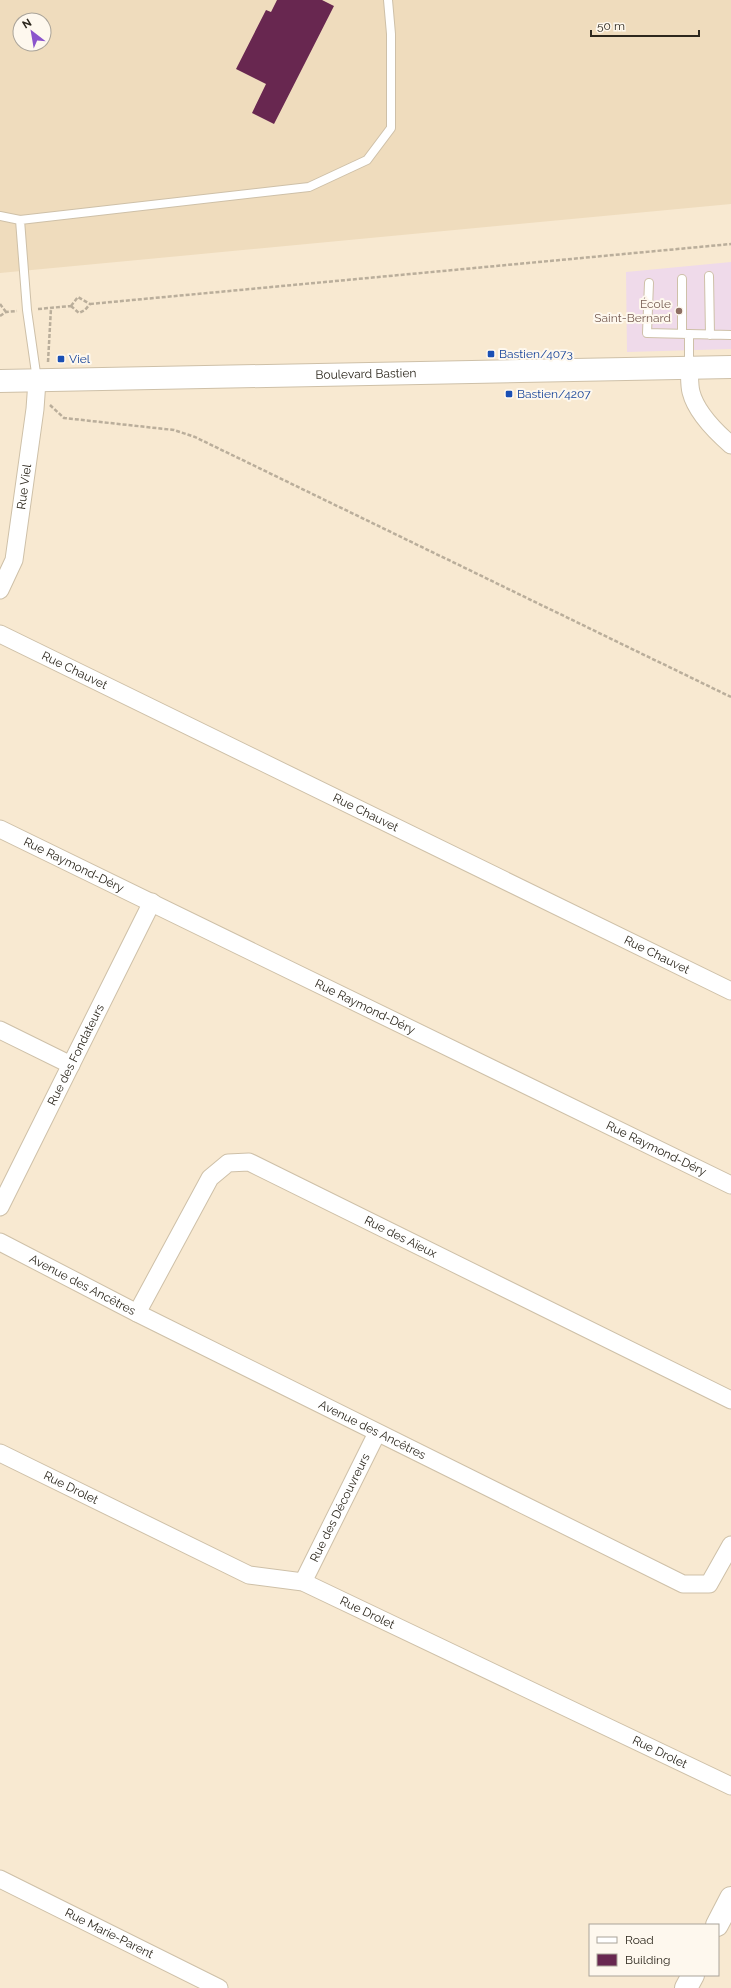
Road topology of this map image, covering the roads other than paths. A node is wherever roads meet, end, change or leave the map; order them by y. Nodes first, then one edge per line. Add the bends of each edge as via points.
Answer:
1 (388, 0) edge
2 (0, 216) edge
3 (20, 220) junction
4 (709, 276) dead end
5 (682, 279) dead end
6 (649, 283) dead end
7 (686, 334) junction
8 (710, 335) junction
9 (731, 335) edge
10 (689, 367) junction
11 (731, 367) edge
12 (0, 381) edge
13 (43, 381) junction
14 (731, 445) edge
15 (0, 590) edge
16 (0, 634) edge
17 (0, 829) edge
18 (152, 902) junction
19 (731, 991) edge
20 (0, 1030) edge
21 (71, 1065) junction
22 (731, 1185) edge
23 (0, 1207) edge
24 (0, 1242) edge
25 (137, 1313) junction
26 (731, 1400) edge
27 (377, 1433) junction
28 (0, 1453) edge
29 (731, 1545) edge
30 (303, 1582) junction
31 (731, 1786) edge
32 (0, 1878) edge
33 (731, 1898) edge
34 (718, 1924) edge
35 (692, 1976) edge
36 (219, 1988) edge
37 (686, 1988) edge

1 - 3 lane via 391,128 367,160 309,187
2 - 3 lane
3 - 13 lane via 27,310
4 - 8 lane
5 - 7 lane
6 - 7 lane via 647,333
7 - 8 lane
7 - 10 lane
8 - 9 lane
10 - 11 main road, Boulevard Bastien
10 - 13 main road, Boulevard Bastien
10 - 14 street via 691,393 694,399 703,415
12 - 13 main road, Boulevard Bastien
13 - 15 street, Rue Viel via 35,409 14,560
16 - 19 street, Rue Chauvet
17 - 18 street, Rue Raymond-Déry
18 - 21 street, Rue des Fondateurs
18 - 22 street, Rue Raymond-Déry
20 - 21 street
21 - 23 street, Rue des Fondateurs
24 - 25 street, Avenue des Ancêtres
25 - 26 street, Rue des Aïeux via 210,1178 228,1163 249,1162
25 - 27 street, Avenue des Ancêtres
27 - 29 street, Avenue des Ancêtres via 683,1584 709,1584
27 - 30 street, Rue des Découvreurs
28 - 30 street, Rue Drolet via 249,1575
30 - 31 street, Rue Drolet
32 - 36 street, Rue Marie-Parent
33 - 34 main road
35 - 37 main road

